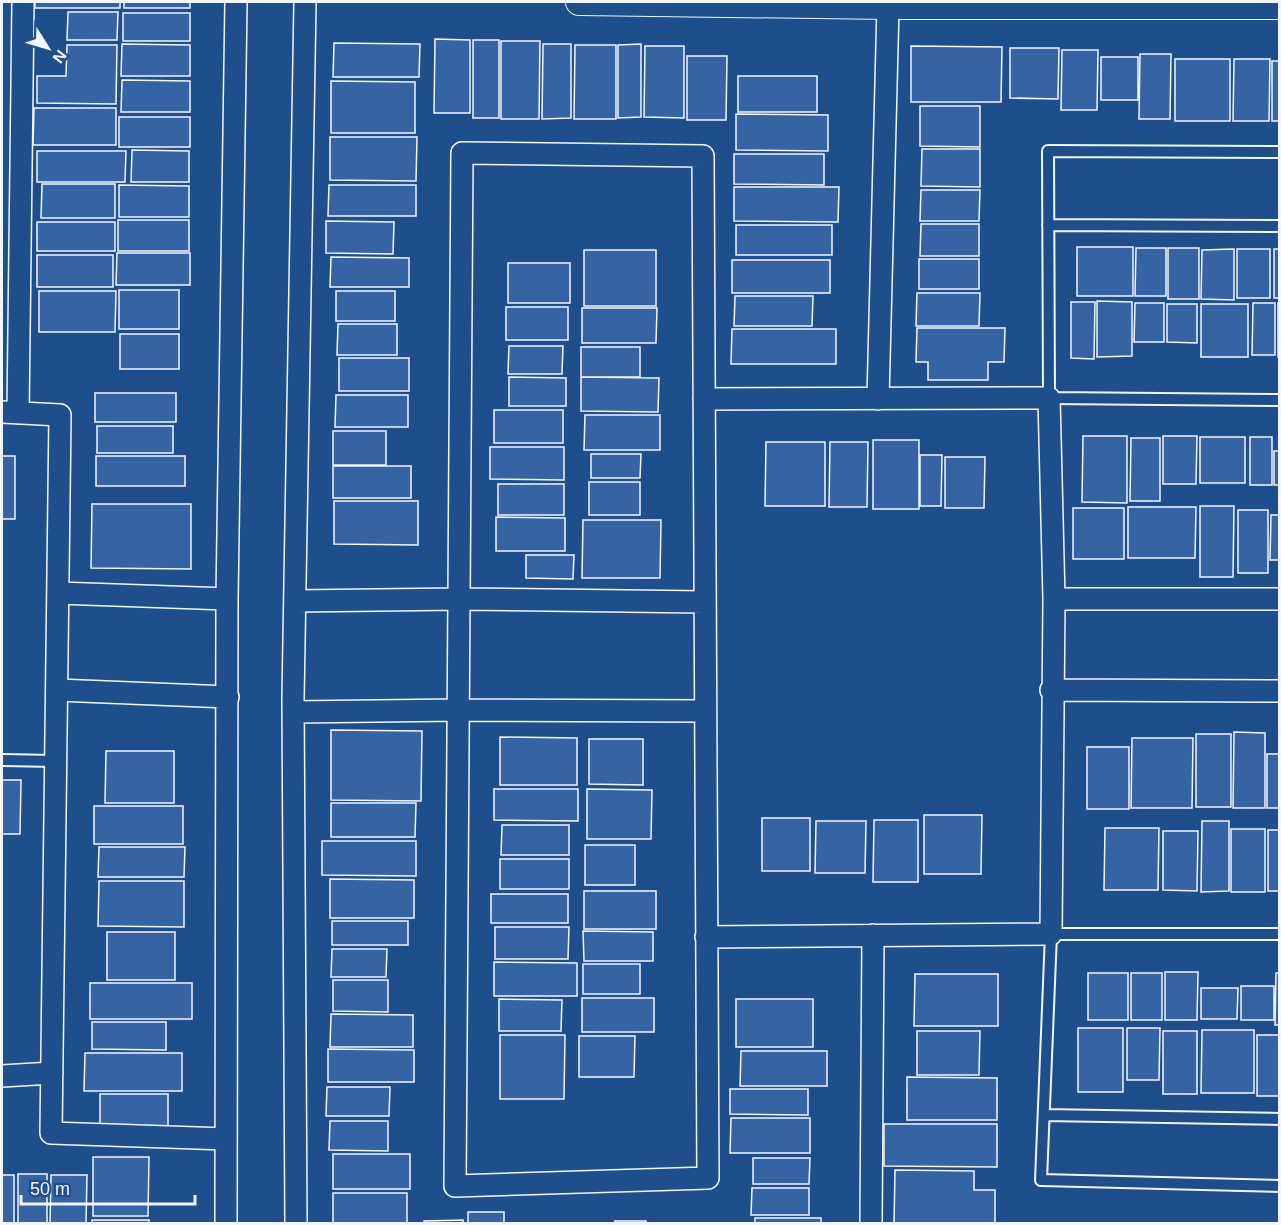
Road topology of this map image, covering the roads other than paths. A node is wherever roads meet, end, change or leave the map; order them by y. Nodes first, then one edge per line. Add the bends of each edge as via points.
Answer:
1 (23, 2) edge
2 (236, 2) edge
3 (305, 2) edge
4 (579, 2) edge
5 (888, 6) junction
6 (1280, 6) edge
7 (1280, 152) edge
8 (1048, 225) junction
9 (1280, 226) edge
10 (1048, 398) junction
11 (704, 399) junction
12 (878, 399) junction
13 (1280, 400) edge
14 (10, 412) edge
15 (58, 593) junction
16 (459, 598) junction
17 (227, 599) junction
18 (1053, 599) junction
19 (1280, 599) edge
20 (296, 601) junction
21 (705, 602) junction
22 (57, 690) junction
23 (1051, 690) junction
24 (1280, 691) edge
25 (228, 697) junction
26 (458, 710) junction
27 (705, 711) junction
28 (294, 712) junction
29 (2, 760) edge
30 (56, 761) junction
31 (1051, 934) junction
32 (1280, 934) edge
33 (873, 935) junction
34 (706, 937) junction
35 (52, 1073) junction
36 (2, 1076) edge
37 (1044, 1115) junction
38 (1280, 1119) edge
39 (226, 1139) junction
40 (1280, 1186) edge
41 (226, 1224) edge
42 (296, 1224) edge
43 (871, 1224) edge

1 - 14 street
2 - 17 street
3 - 20 street
4 - 5 street
5 - 6 street
5 - 12 street
7 - 8 lane via 1048,151
8 - 9 lane
8 - 10 lane
10 - 12 street
10 - 13 lane
10 - 18 street
11 - 12 street
11 - 16 street via 703,156 462,153
11 - 21 street
14 - 15 street via 60,415
15 - 17 street
15 - 22 street
16 - 20 street
16 - 21 street
16 - 26 street
17 - 25 street
18 - 19 street
18 - 23 street
20 - 28 street
21 - 27 street
22 - 25 street
22 - 30 street
23 - 24 street
23 - 31 street
25 - 39 street
26 - 27 street
26 - 28 street
26 - 34 street via 455,1186 708,1178
27 - 34 street
28 - 42 street
29 - 30 lane
30 - 35 street
31 - 32 lane
31 - 33 street
31 - 37 lane
33 - 34 street
33 - 43 street
35 - 36 street
35 - 39 street via 51,1133
37 - 38 lane
37 - 40 lane via 1041,1180
39 - 41 street

